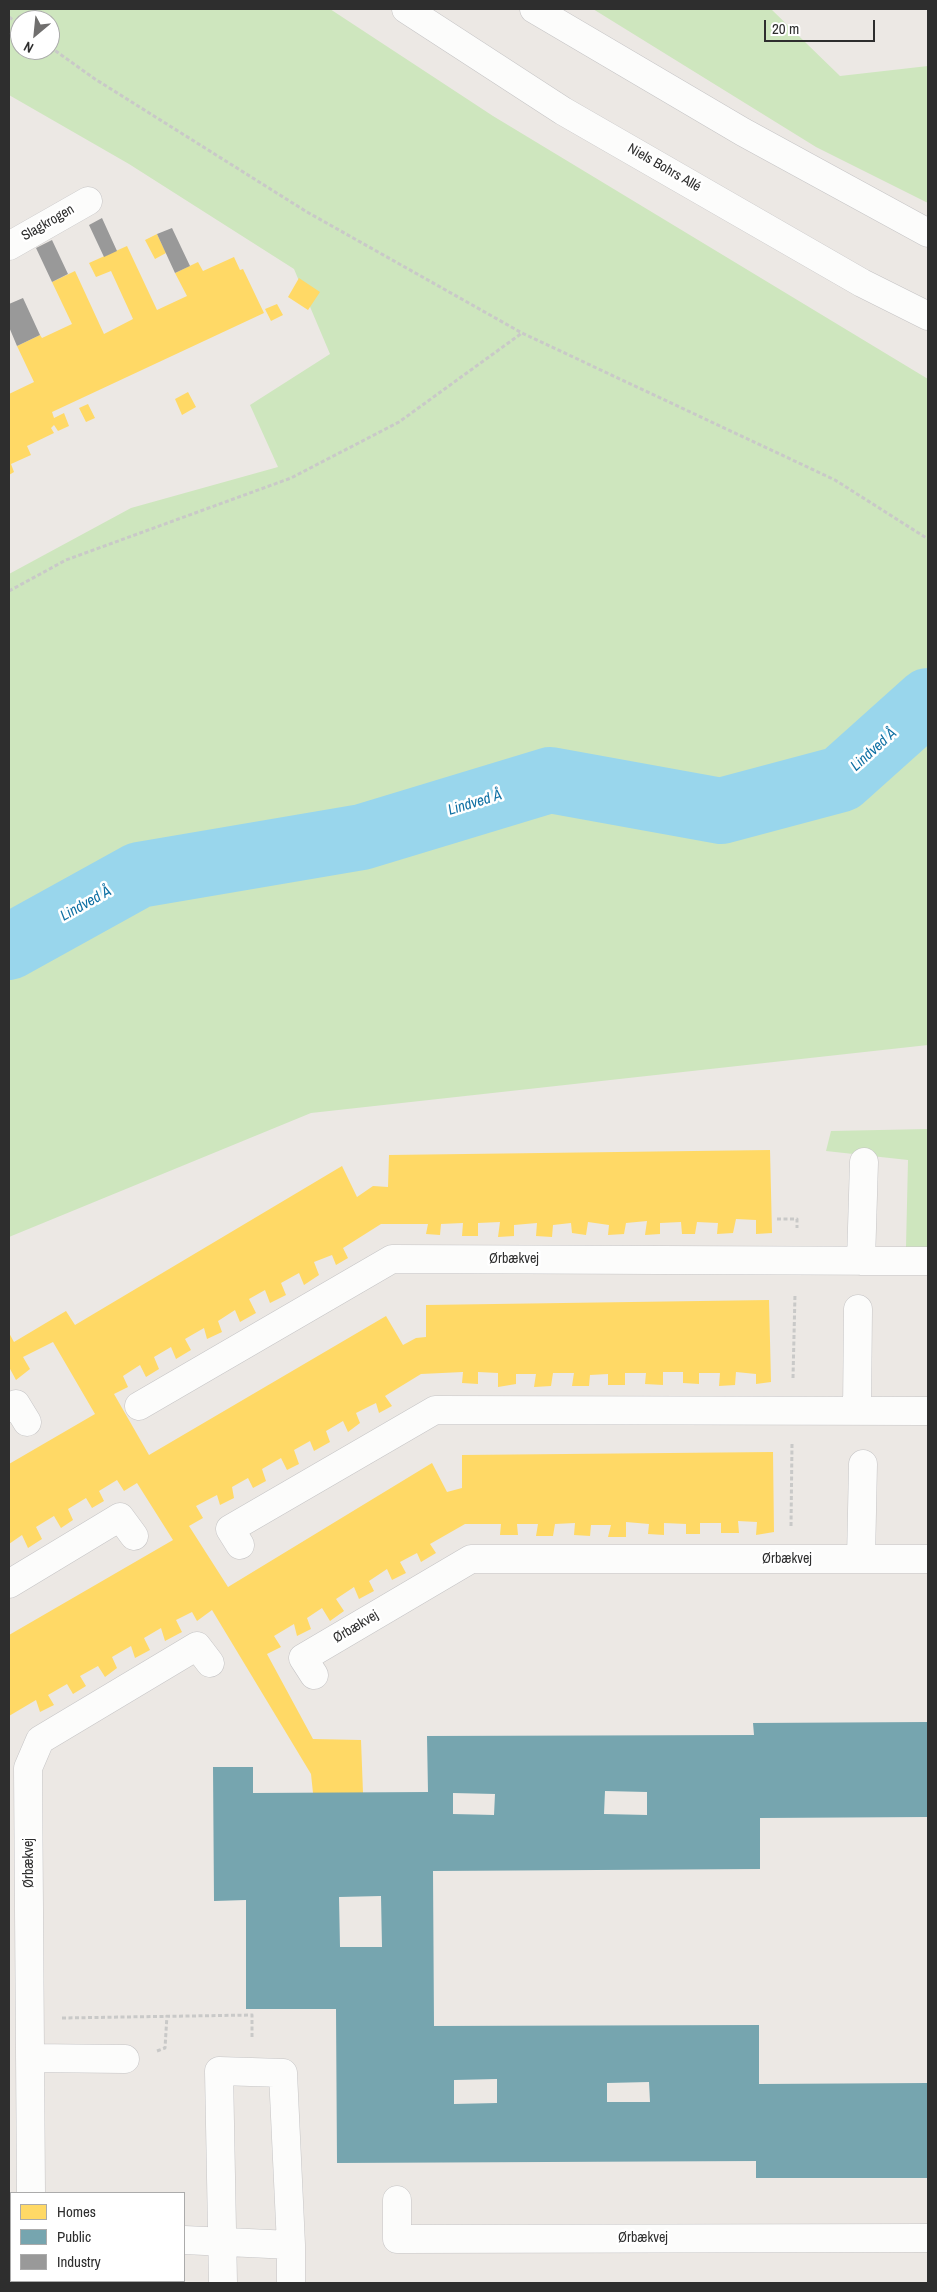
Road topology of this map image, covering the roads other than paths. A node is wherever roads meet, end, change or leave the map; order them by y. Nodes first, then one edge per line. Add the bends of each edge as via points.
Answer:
1 (406, 9) edge
2 (534, 9) edge
3 (88, 201) dead end
4 (928, 233) edge
5 (9, 246) edge
6 (928, 316) edge
7 (864, 1162) dead end
8 (861, 1261) junction
9 (928, 1261) edge
10 (858, 1309) dead end
11 (139, 1406) dead end
12 (857, 1411) junction
13 (928, 1411) edge
14 (863, 1464) dead end
15 (134, 1536) dead end
16 (240, 1545) dead end
17 (861, 1559) junction
18 (928, 1559) edge
19 (9, 1584) edge
20 (210, 1663) dead end
21 (314, 1676) dead end
22 (30, 2058) junction
23 (125, 2059) dead end
24 (31, 2192) edge
25 (398, 2200) dead end
26 (928, 2238) edge
27 (185, 2240) edge
28 (223, 2240) junction
29 (290, 2245) junction
30 (223, 2283) edge
31 (291, 2283) edge

1 - 6 street, Niels Bohrs Allé via 563,111 862,283
2 - 4 street via 743,132
3 - 5 street, Slagkrogen
7 - 8 street
8 - 9 street, Ørbækvej
8 - 11 street, Ørbækvej via 392,1259
10 - 12 street
12 - 13 street
12 - 16 street via 435,1410 230,1529
14 - 17 street
15 - 19 street via 120,1517
17 - 18 street, Ørbækvej
17 - 21 street, Ørbækvej via 471,1559 303,1658
20 - 22 street, Ørbækvej via 197,1646 40,1740 28,1768
22 - 23 street
22 - 24 street, Ørbækvej
25 - 26 street, Ørbækvej via 397,2239
27 - 28 street
28 - 29 street
28 - 29 street via 219,2071 282,2073
28 - 30 street
29 - 31 street

